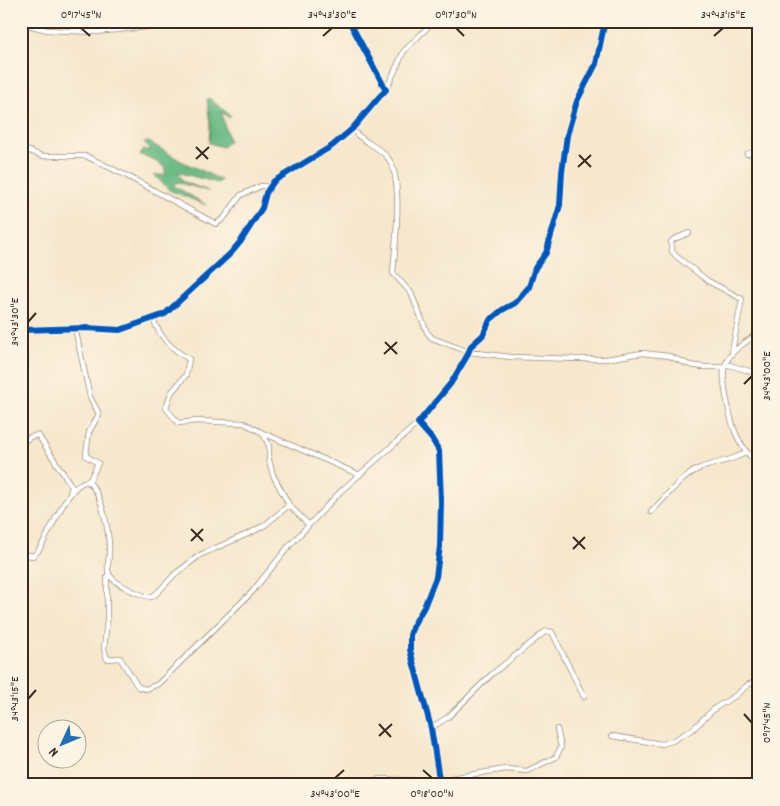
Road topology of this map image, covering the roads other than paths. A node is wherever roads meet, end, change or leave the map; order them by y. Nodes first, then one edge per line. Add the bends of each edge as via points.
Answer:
1 (207, 21) edge
2 (349, 21) edge
3 (434, 21) edge
4 (605, 21) edge
5 (21, 23) edge
6 (386, 90) junction
7 (352, 129) junction
8 (21, 145) edge
9 (759, 150) edge
10 (747, 154) dead end
11 (270, 186) junction
12 (689, 233) dead end
13 (158, 317) junction
14 (75, 328) junction
15 (21, 330) edge
16 (759, 334) edge
17 (21, 343) edge
18 (469, 352) junction
19 (732, 352) junction
20 (725, 365) junction
21 (759, 374) edge
22 (21, 379) edge
23 (418, 423) junction
24 (263, 433) junction
25 (21, 436) edge
26 (747, 452) junction
27 (759, 466) edge
28 (360, 475) junction
29 (87, 481) junction
30 (68, 496) junction
31 (289, 505) junction
32 (651, 512) dead end
33 (309, 525) junction
34 (21, 554) edge
35 (109, 574) junction
36 (759, 685) edge
37 (584, 697) dead end
38 (431, 728) junction
39 (557, 729) dead end
40 (612, 736) dead end
41 (440, 782) edge
42 (364, 785) edge

1 - 5 street via 96,32 47,30
2 - 6 street
3 - 6 street via 404,51
4 - 18 street via 596,64 577,101 567,135 560,206 546,253 535,268 529,287 515,304 490,320
6 - 7 street
7 - 11 street
7 - 18 street via 381,150 394,167 398,215 393,274 410,293 432,338
8 - 11 street via 42,156 86,156 216,224 239,197 261,186
9 - 10 street
11 - 13 street via 262,208 241,241
12 - 19 street via 671,242 672,251 708,281 742,300
13 - 14 street via 120,330
13 - 24 street via 154,321 159,334 173,350 189,359 186,375 171,392 166,408 178,423 241,422
14 - 15 street
14 - 29 street via 90,397 99,414 89,432 86,454 98,463
16 - 19 street
17 - 22 street via 27,363
18 - 20 street via 576,359 606,359 642,353 669,356 690,365
18 - 23 street via 451,383
19 - 20 street
20 - 21 street
20 - 26 street via 731,418
23 - 28 street
23 - 38 street via 439,451 440,472 437,571 410,640
24 - 28 street
24 - 31 street via 269,446 270,469
25 - 30 street via 26,440 38,436 72,487
26 - 27 street
26 - 32 street via 686,476
28 - 33 street
29 - 30 street
29 - 35 street via 95,489 104,515
30 - 34 street via 38,551 33,556
31 - 33 street
31 - 35 street via 252,532 200,555 152,597 114,581
33 - 35 street via 252,592 158,684 146,689 138,687 120,658 107,659 104,649
36 - 40 street via 749,684 672,742 662,744
37 - 38 street via 552,632 546,631 492,674 448,717
38 - 41 street
39 - 41 street via 561,747 556,758 546,763 527,770 506,769
41 - 42 street via 379,780

